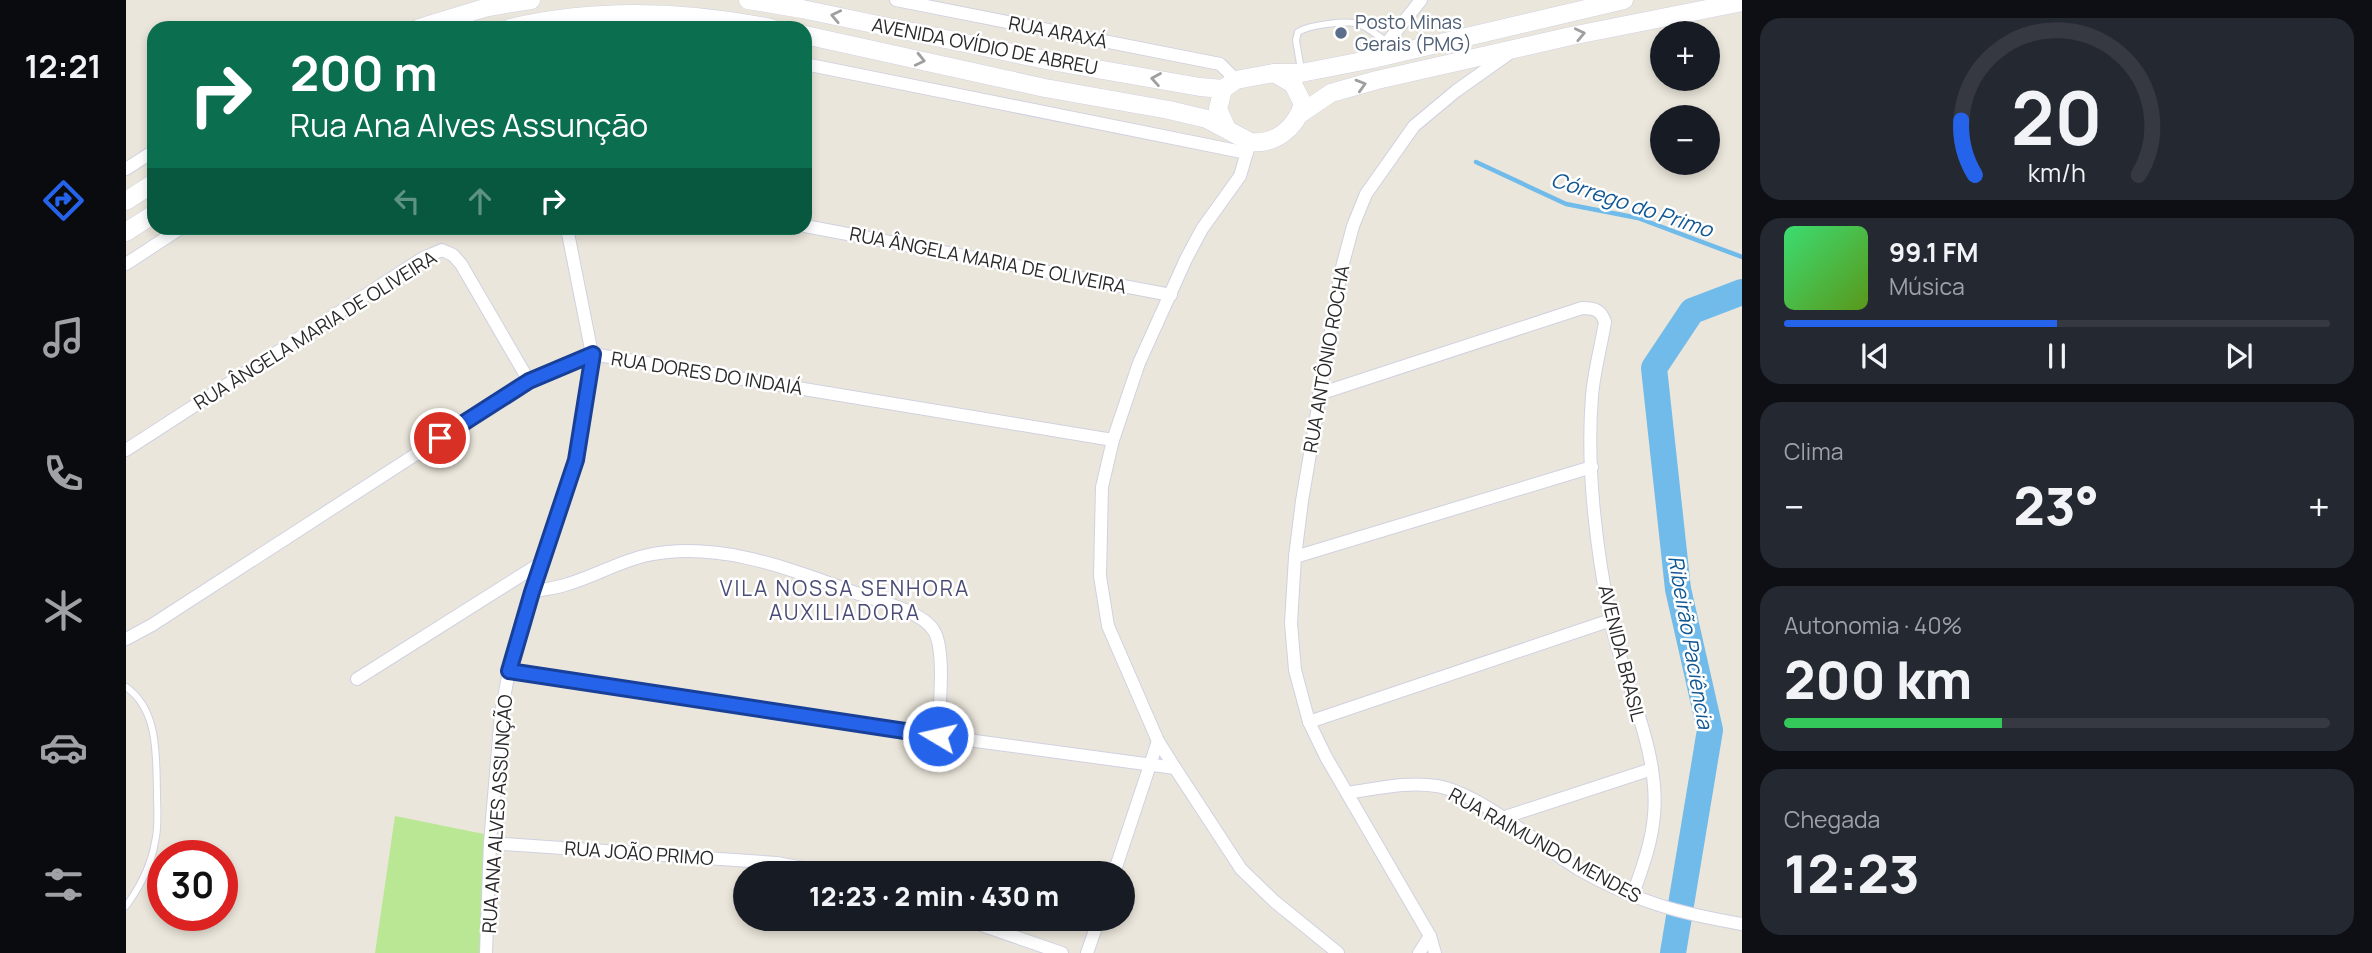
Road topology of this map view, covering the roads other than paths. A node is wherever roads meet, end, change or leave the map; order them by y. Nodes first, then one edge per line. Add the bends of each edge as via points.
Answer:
1 (531, 0) edge
2 (748, 0) edge
3 (897, 0) edge
4 (1421, 0) edge
5 (1623, 0) edge
6 (1742, 2) edge
7 (443, 21) edge
8 (546, 21) edge
9 (720, 21) edge
10 (812, 37) edge
11 (1387, 42) junction
12 (1514, 50) junction
13 (1373, 59) junction
14 (812, 65) edge
15 (1274, 73) junction
16 (1301, 74) junction
17 (1230, 84) junction
18 (1300, 114) junction
19 (1227, 129) junction
20 (1248, 148) junction
21 (147, 156) edge
22 (126, 169) edge
23 (147, 188) edge
24 (126, 201) edge
25 (147, 218) edge
26 (812, 227) edge
27 (126, 232) edge
28 (170, 235) edge
29 (568, 235) edge
30 (126, 264) edge
31 (1171, 295) junction
32 (593, 354) junction
33 (529, 381) junction
34 (1319, 394) junction
35 (1113, 440) junction
36 (126, 450) edge
37 (1592, 467) junction
38 (1295, 557) junction
39 (544, 561) junction
40 (532, 592) junction
41 (1611, 620) junction
42 (126, 639) edge
43 (509, 671) junction
44 (357, 678) dead end
45 (126, 687) edge
46 (1309, 722) junction
47 (938, 736) junction
48 (1158, 741) junction
49 (1151, 765) junction
50 (1175, 768) junction
51 (1652, 769) junction
52 (1347, 793) junction
53 (1502, 818) junction
54 (490, 843) junction
55 (748, 861) edge
56 (1118, 861) edge
57 (1632, 897) junction
58 (126, 906) edge
59 (1742, 923) edge
60 (999, 931) edge
61 (1095, 931) edge
62 (1430, 936) junction
63 (1334, 951) edge
64 (486, 953) edge
65 (1062, 953) edge
66 (1087, 953) edge
67 (1419, 953) edge
68 (1435, 953) edge

1 - 7 main road
17 -> 2 main road, AVENIDA OVÍDIO DE ABREU via 1051,61
3 - 17 street, RUA ARAXÁ via 1220,64
4 - 11 street
5 - 13 main road
12 -> 6 main road, RUA ANTÔNIO ROCHA
8 - 9 main road via 612,14
10 -> 19 main road, AVENIDA OVÍDIO DE ABREU via 1169,110
11 - 13 street
11 - 16 lane via 1353,23 1306,27 1296,40
18 -> 12 main road via 1331,93
12 - 34 street, RUA ANTÔNIO ROCHA via 1413,126 1366,194 1341,271
13 - 16 main road
14 - 20 street
15 - 16 main road
15 - 17 main road
15 - 18 main road via 1293,84 1303,104
17 - 19 main road via 1218,109
18 - 20 main road via 1278,138
19 - 20 main road
20 - 31 street via 1240,176 1202,229
21 - 22 street
23 - 24 main road
25 - 27 main road
26 - 31 street, RUA ÂNGELA MARIA DE OLIVEIRA
28 - 30 street
29 - 32 street, RUA ANA ALVES ASSUNÇÃO
31 - 35 street via 1139,363
32 - 33 street, RUA DORES DO INDAIÁ
32 - 35 street, RUA DORES DO INDAIÁ
32 - 39 street, RUA ANA ALVES ASSUNÇÃO via 576,460
33 - 36 street, RUA ÂNGELA MARIA DE OLIVEIRA via 461,264 442,250
33 - 42 street, RUA DORES DO INDAIÁ
34 - 37 street, AVENIDA BRASIL via 1593,308 1602,313 1605,323 1592,395
34 - 38 street, RUA ANTÔNIO ROCHA
35 - 48 street via 1101,499 1104,601 1108,626
37 - 38 street
37 - 41 street, AVENIDA BRASIL
38 - 46 street, RUA ANTÔNIO ROCHA via 1295,670
39 - 40 street, RUA ANA ALVES ASSUNÇÃO
39 - 44 street
40 - 43 street, RUA ANA ALVES ASSUNÇÃO
40 - 47 street via 569,584 649,555 687,552 730,554 787,568 896,606 936,633
41 - 46 street
41 - 51 street, AVENIDA BRASIL
43 - 47 street
43 - 54 street, RUA ANA ALVES ASSUNÇÃO
45 - 58 lane via 147,712 156,742 157,807 156,840 146,874
46 - 52 street, RUA ANTÔNIO ROCHA
47 - 49 street
48 - 49 street
48 - 50 street
49 - 50 street
49 - 56 street
50 - 63 street via 1241,869
51 - 53 street
51 - 57 street, AVENIDA BRASIL via 1654,815
52 - 53 street, RUA RAIMUNDO MENDES via 1416,783 1440,786
52 - 62 street, RUA ANTÔNIO ROCHA
53 - 57 street, RUA RAIMUNDO MENDES via 1579,869
54 - 55 street, RUA JOÃO PRIMO
54 - 64 street, RUA ANA ALVES ASSUNÇÃO
57 - 59 street, RUA RAIMUNDO MENDES
60 - 65 street
61 - 66 street
62 - 67 street
62 - 68 street, RUA ANTÔNIO ROCHA

